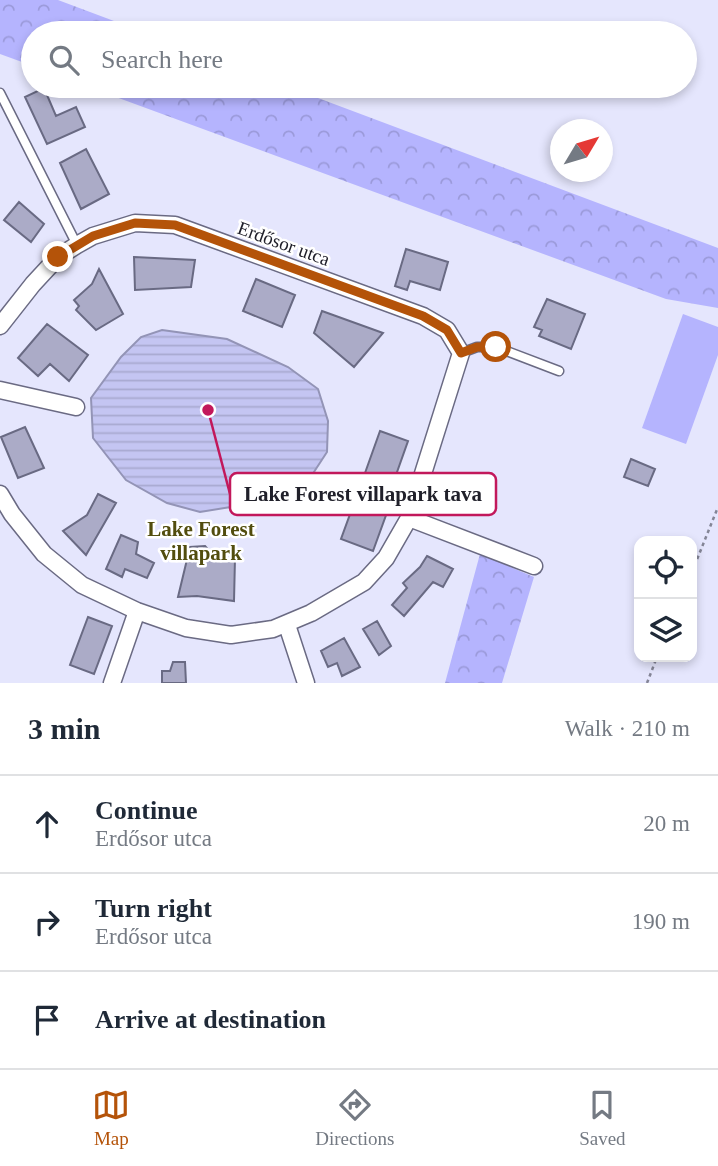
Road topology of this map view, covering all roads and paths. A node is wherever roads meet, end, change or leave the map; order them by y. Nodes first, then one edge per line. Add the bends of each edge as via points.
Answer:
1 (0, 93) edge
2 (77, 245) junction
3 (0, 327) edge
4 (461, 353) junction
5 (559, 371) dead end
6 (0, 390) edge
7 (76, 407) dead end
8 (0, 494) edge
9 (718, 507) edge
10 (409, 518) junction
11 (697, 560) edge
12 (534, 566) dead end
13 (137, 611) junction
14 (287, 625) junction
15 (655, 662) edge
16 (112, 683) edge
17 (306, 683) edge
18 (647, 683) edge

1 - 2 lane
2 - 3 street, Erdősor utca via 58,257
2 - 4 street, Erdősor utca via 135,223 175,225 423,316 447,330
4 - 5 lane via 496,347
4 - 10 street
6 - 7 street
8 - 13 street via 44,554 82,585
9 - 11 path
10 - 12 street
10 - 14 street via 386,558 364,582
13 - 14 street via 187,628 231,635
13 - 16 street
14 - 17 street
15 - 18 path

